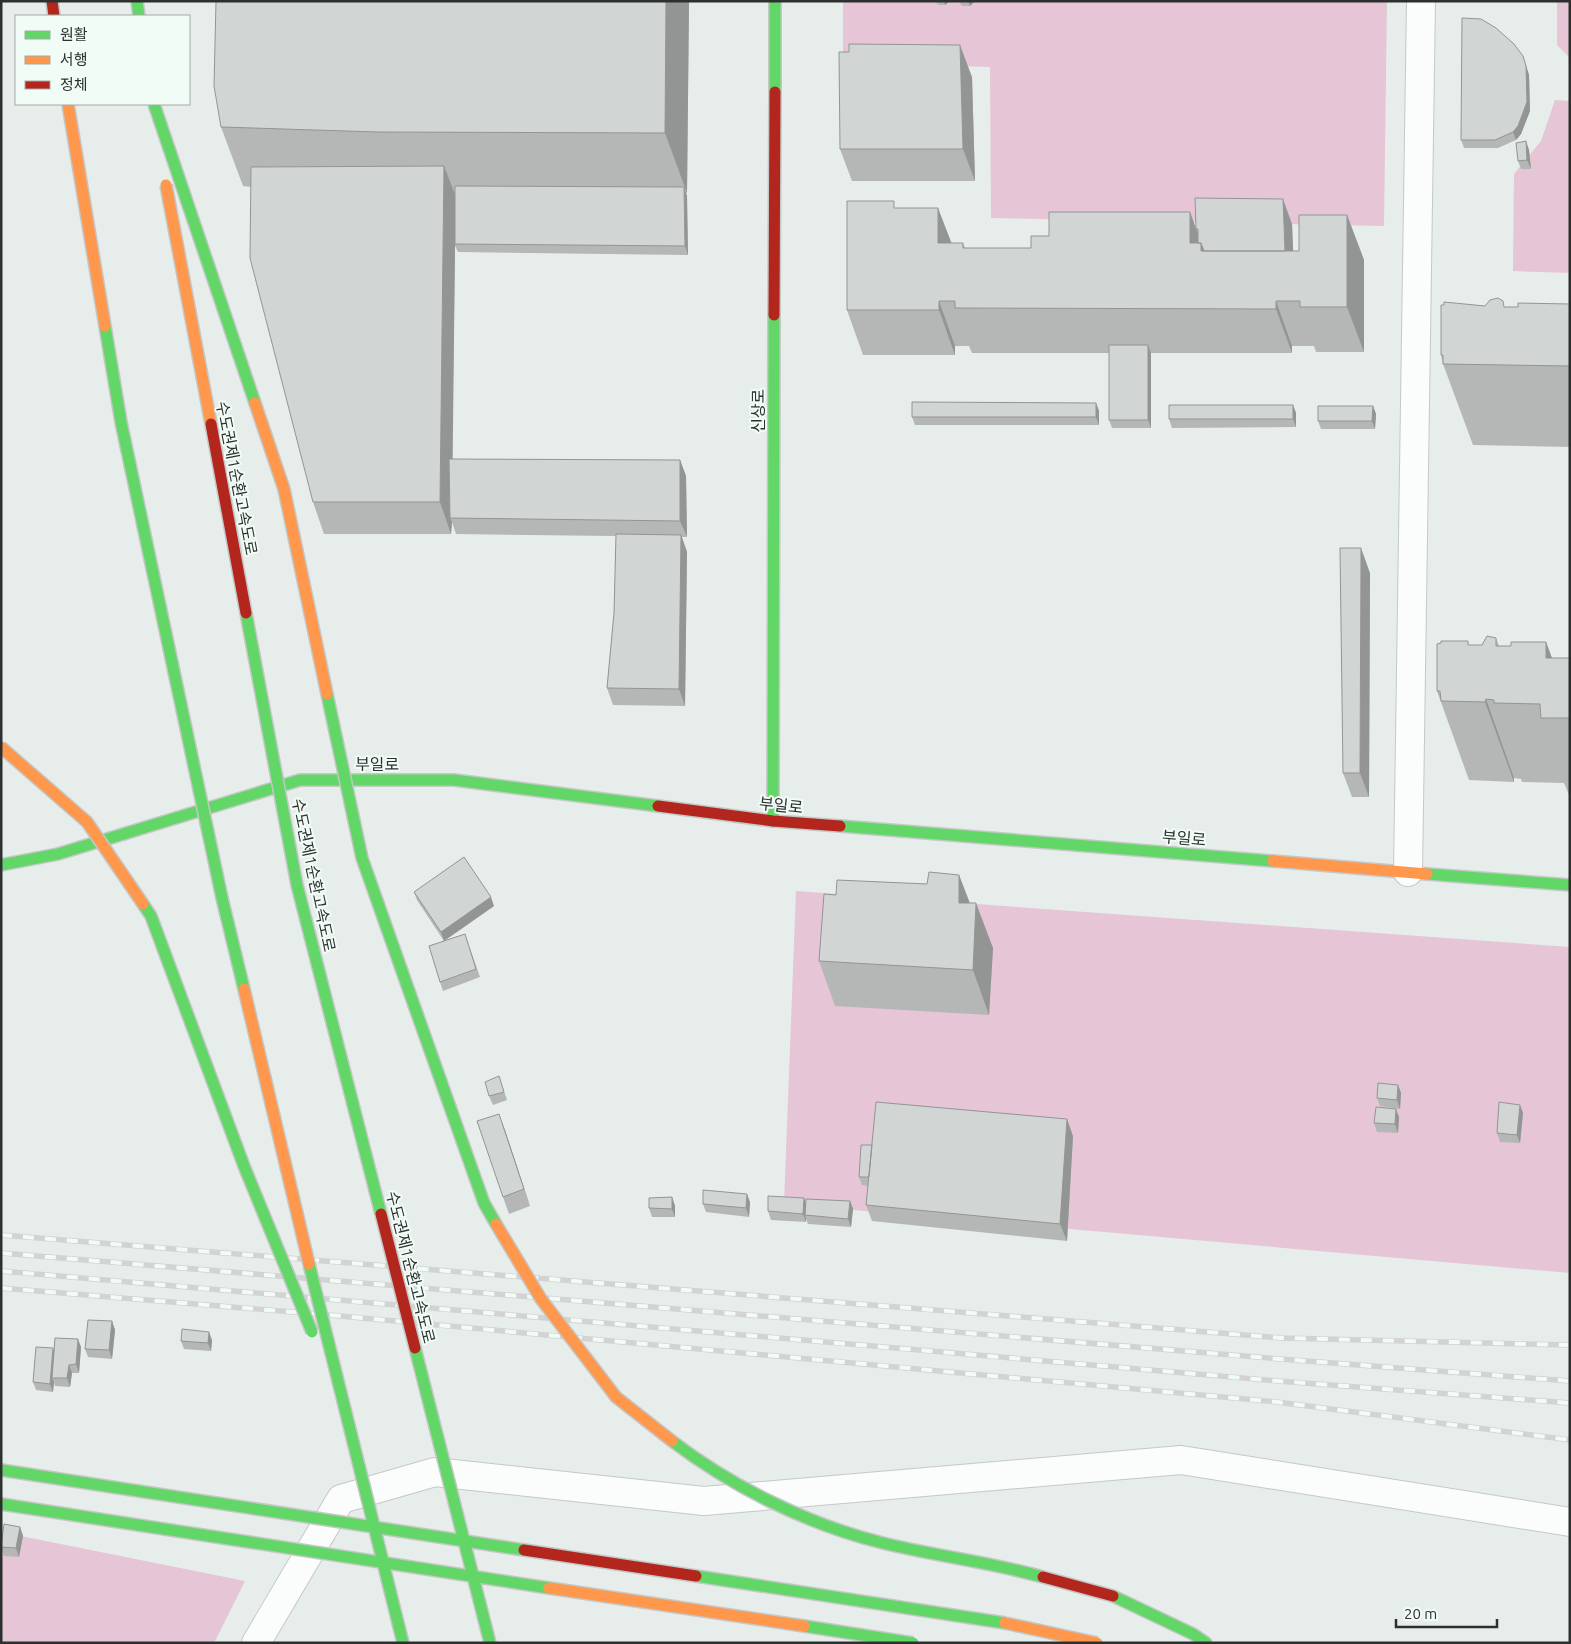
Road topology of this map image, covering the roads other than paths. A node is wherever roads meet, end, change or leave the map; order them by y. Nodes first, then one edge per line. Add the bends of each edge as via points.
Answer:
1 (52, 1) edge
2 (137, 1) edge
3 (775, 1) edge
4 (1421, 1) edge
5 (54, 15) edge
6 (139, 15) edge
7 (68, 105) edge
8 (152, 105) edge
9 (152, 105) edge
10 (1, 748) edge
11 (773, 821) junction
12 (1, 865) edge
13 (1408, 872) junction
14 (1570, 885) edge
15 (344, 1409) junction
16 (1, 1470) edge
17 (1, 1504) edge
18 (1570, 1522) edge
19 (256, 1643) edge
20 (403, 1643) edge
21 (490, 1643) edge
22 (913, 1643) edge
23 (1097, 1643) edge
24 (1206, 1643) edge

1 - 5 main road
2 - 6 main road
3 - 11 main road, 신상로
4 - 13 street
7 - 15 main road, bridge via 123,432 222,898
8 - 24 main road, bridge via 284,489 362,858 484,1203 541,1299 616,1397 706,1466 791,1512 878,1542 1026,1572 1114,1596
9 - 21 main road, 수도권제1순환고속도로, bridge via 297,885
10 - 15 main road, bridge via 88,822 150,916 244,1166
11 - 12 main road, 부일로 via 454,780 300,780 58,854
11 - 13 main road, 부일로
13 - 14 main road, 부일로
15 - 20 main road, bridge
16 - 23 main road, bridge via 1019,1625
17 - 22 main road, bridge
18 - 19 street via 1180,1460 704,1501 435,1472 341,1498

